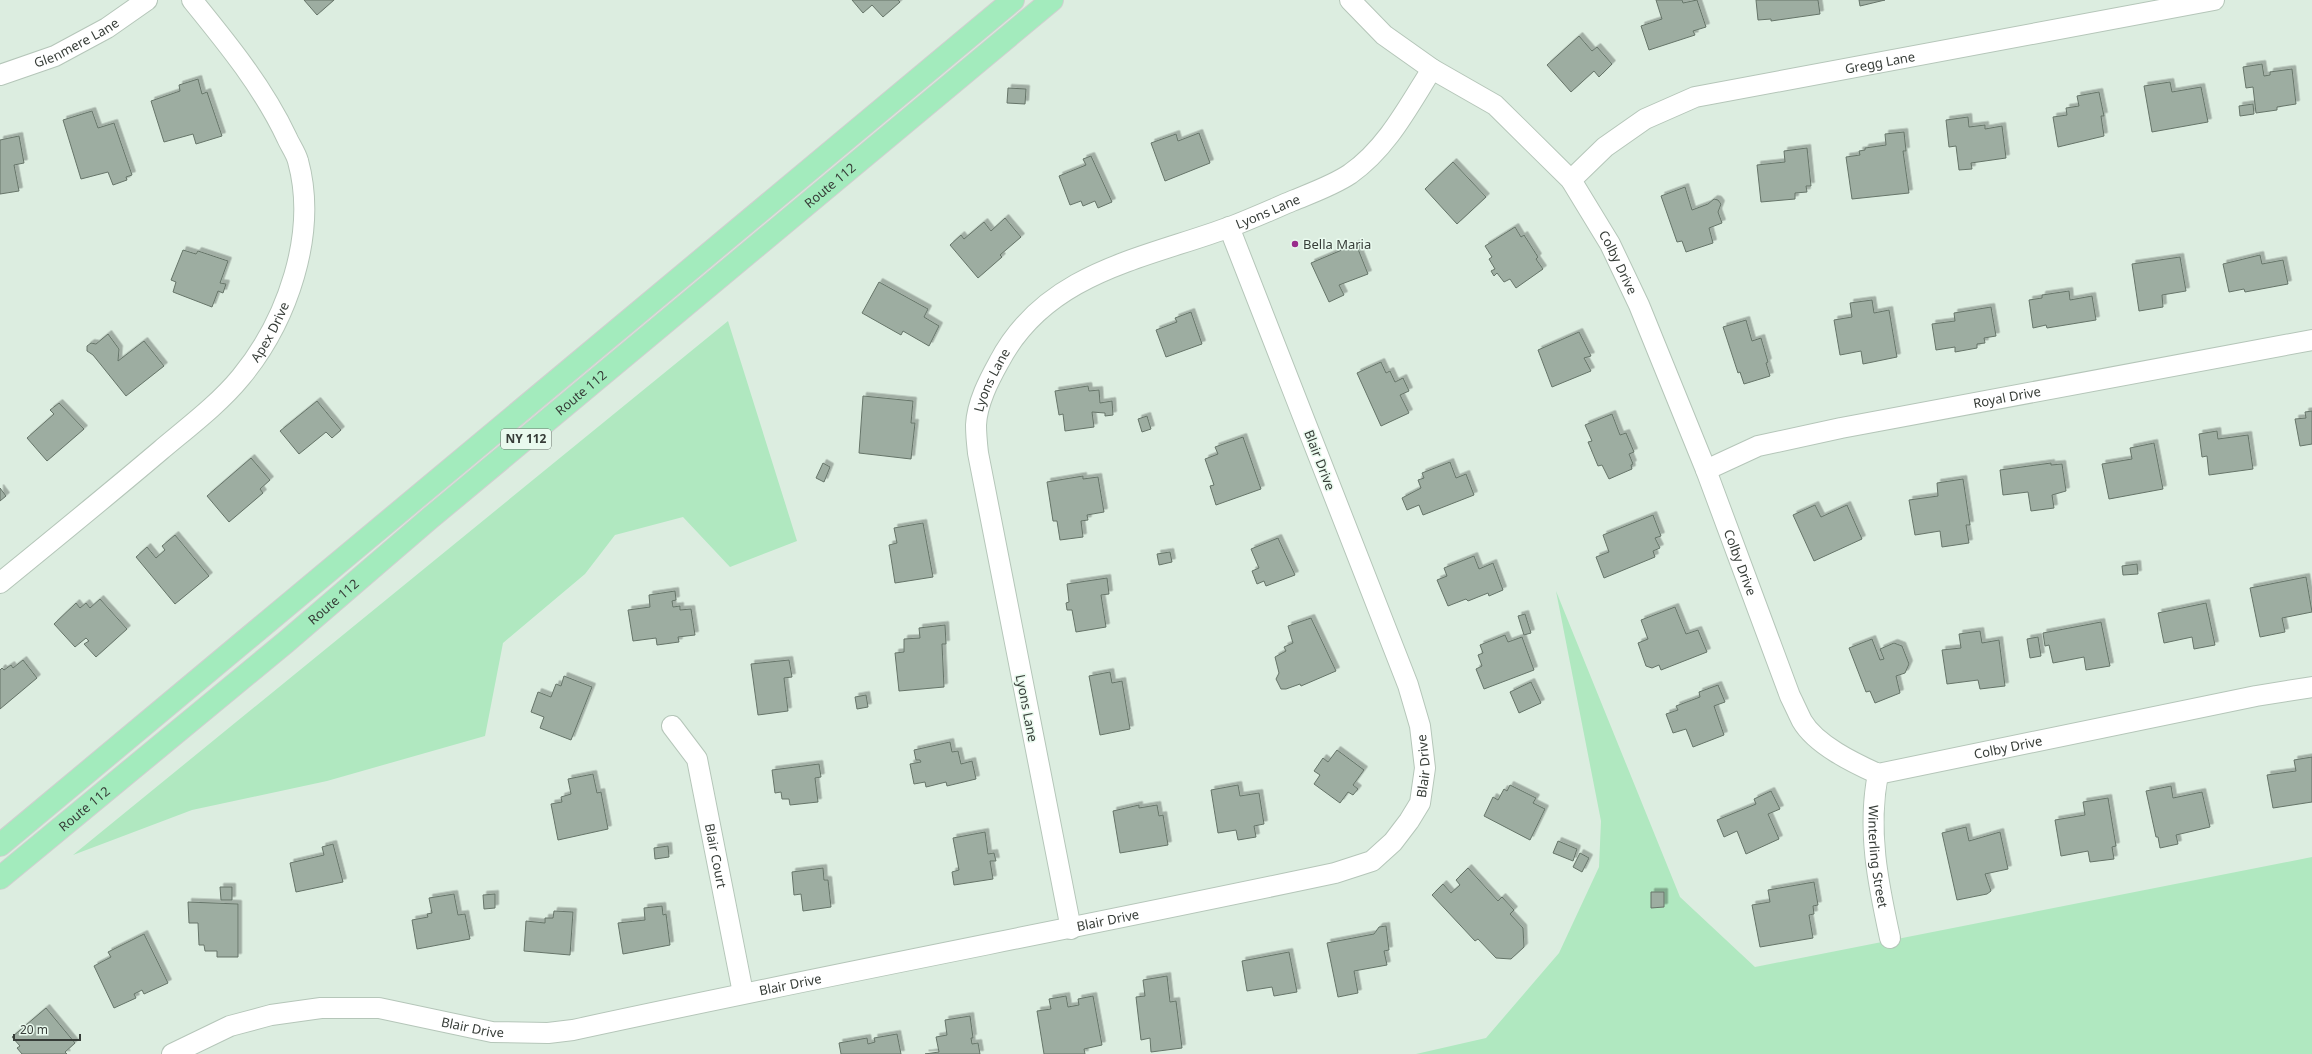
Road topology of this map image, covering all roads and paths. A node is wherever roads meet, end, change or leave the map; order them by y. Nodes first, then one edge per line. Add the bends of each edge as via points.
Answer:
1 (147, 0) edge
2 (192, 0) edge
3 (1013, 0) edge
4 (1052, 0) edge
5 (1350, 0) edge
6 (2214, 0) edge
7 (1432, 69) junction
8 (0, 75) edge
9 (1571, 180) junction
10 (1229, 227) junction
11 (2312, 340) edge
12 (1706, 470) junction
13 (0, 583) edge
14 (2312, 687) edge
15 (672, 726) dead end
16 (1878, 774) junction
17 (0, 845) edge
18 (0, 878) edge
19 (1071, 929) junction
20 (1890, 938) dead end
21 (743, 993) junction
22 (172, 1054) edge

1 - 8 street, Glenmere Lane via 107,28 55,56
2 - 13 street, Apex Drive via 239,58 278,118 298,161 302,192 302,235 285,307 240,378 198,418
3 - 17 main road, Route 112 / NY 112
4 - 18 main road, Route 112 / NY 112 via 286,642
5 - 7 street, Colby Drive via 1384,35
6 - 9 street, Gregg Lane via 1695,97 1645,119 1605,147
7 - 9 street, Colby Drive via 1495,105
7 - 10 street, Lyons Lane via 1394,130 1358,167 1332,184
9 - 12 street, Colby Drive via 1610,244 1639,305
10 - 19 street, Lyons Lane via 1126,262 1066,289 1034,315 1008,345 990,380 976,424 987,505
10 - 19 street, Blair Drive via 1408,685 1420,726 1425,768 1420,803 1410,821 1393,842 1372,861 1335,874
11 - 12 street, Royal Drive via 1758,446
12 - 16 street, Colby Drive via 1790,696 1803,722 1822,742 1854,763
14 - 16 street, Colby Drive via 2248,697
15 - 21 street, Blair Court via 697,759
16 - 20 street, Winterling Street via 1874,798 1875,865
19 - 21 street, Blair Drive
21 - 22 street, Blair Drive via 548,1033 492,1032 379,1008 321,1008 271,1015 230,1026

